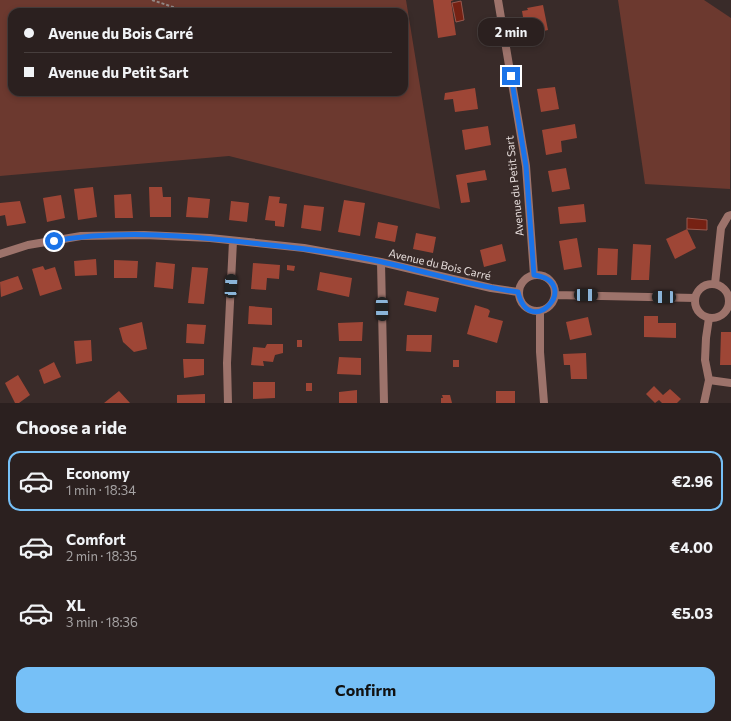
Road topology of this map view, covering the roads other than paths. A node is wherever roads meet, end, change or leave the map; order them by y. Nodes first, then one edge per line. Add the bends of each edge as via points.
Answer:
1 (498, 0) edge
2 (731, 215) edge
3 (233, 240) junction
4 (0, 254) edge
5 (381, 262) junction
6 (534, 275) junction
7 (716, 284) junction
8 (518, 292) junction
9 (555, 295) junction
10 (695, 298) junction
11 (540, 311) junction
12 (709, 318) junction
13 (709, 380) junction
14 (731, 383) edge
15 (228, 403) edge
16 (384, 403) edge
17 (544, 403) edge
18 (704, 403) edge

1 - 6 street, Avenue du Petit Sart via 526,166
2 - 7 street via 721,228
3 - 4 street, Avenue du Bois Carré via 144,235 81,236 28,245
3 - 5 street, Avenue du Bois Carré via 304,248
3 - 15 street via 227,363
5 - 8 street, Avenue du Bois Carré
5 - 16 street
6 - 8 street via 526,278
6 - 9 street via 544,277 553,284
7 - 10 street via 702,286
7 - 12 street via 727,291 729,304 722,315
8 - 11 street via 521,303 529,310
9 - 10 street
9 - 11 street via 547,308
10 - 12 street via 698,311 702,316
11 - 17 street
12 - 13 street via 705,360
13 - 14 street
13 - 18 street

